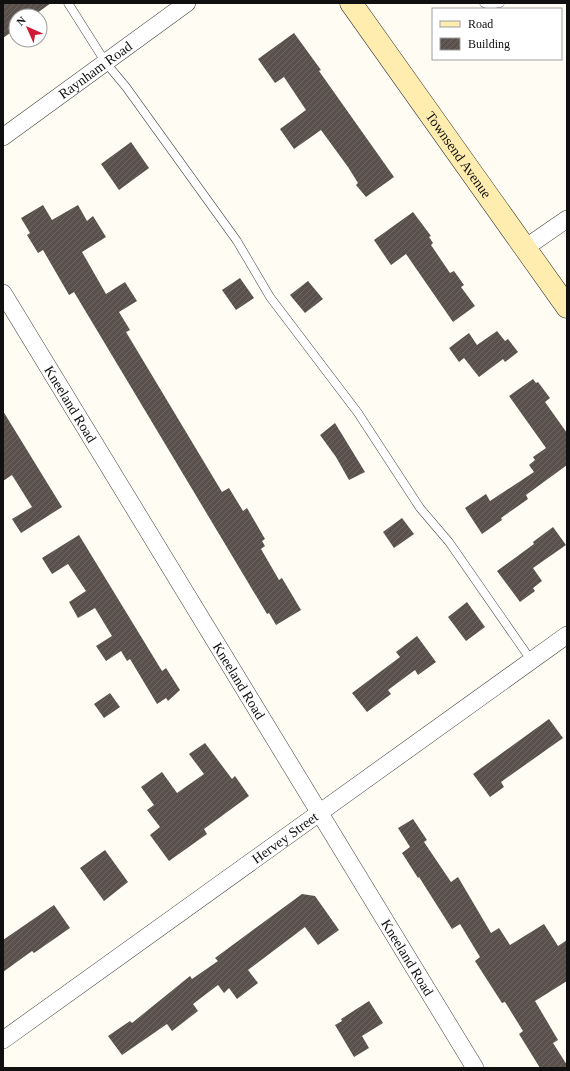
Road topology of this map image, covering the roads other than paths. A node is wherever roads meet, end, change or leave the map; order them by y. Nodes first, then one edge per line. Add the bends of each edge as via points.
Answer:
1 (68, 3) edge
2 (187, 3) edge
3 (351, 3) edge
4 (484, 3) edge
5 (500, 3) edge
6 (106, 63) junction
7 (3, 137) edge
8 (567, 219) edge
9 (525, 248) junction
10 (3, 293) edge
11 (567, 307) edge
12 (567, 635) edge
13 (532, 660) junction
14 (319, 812) junction
15 (3, 1040) edge
16 (475, 1068) edge

1 - 6 lane
2 - 6 street, Raynham Road
3 - 9 main road, Townsend Avenue
4 - 5 lane
6 - 7 street, Raynham Road
6 - 13 lane via 237,241 270,297 358,413 420,508 449,542
8 - 9 street
9 - 11 main road, Townsend Avenue
10 - 14 street, Kneeland Road
12 - 13 street, Hervey Street
13 - 14 street, Hervey Street
14 - 15 street, Hervey Street
14 - 16 street, Kneeland Road

